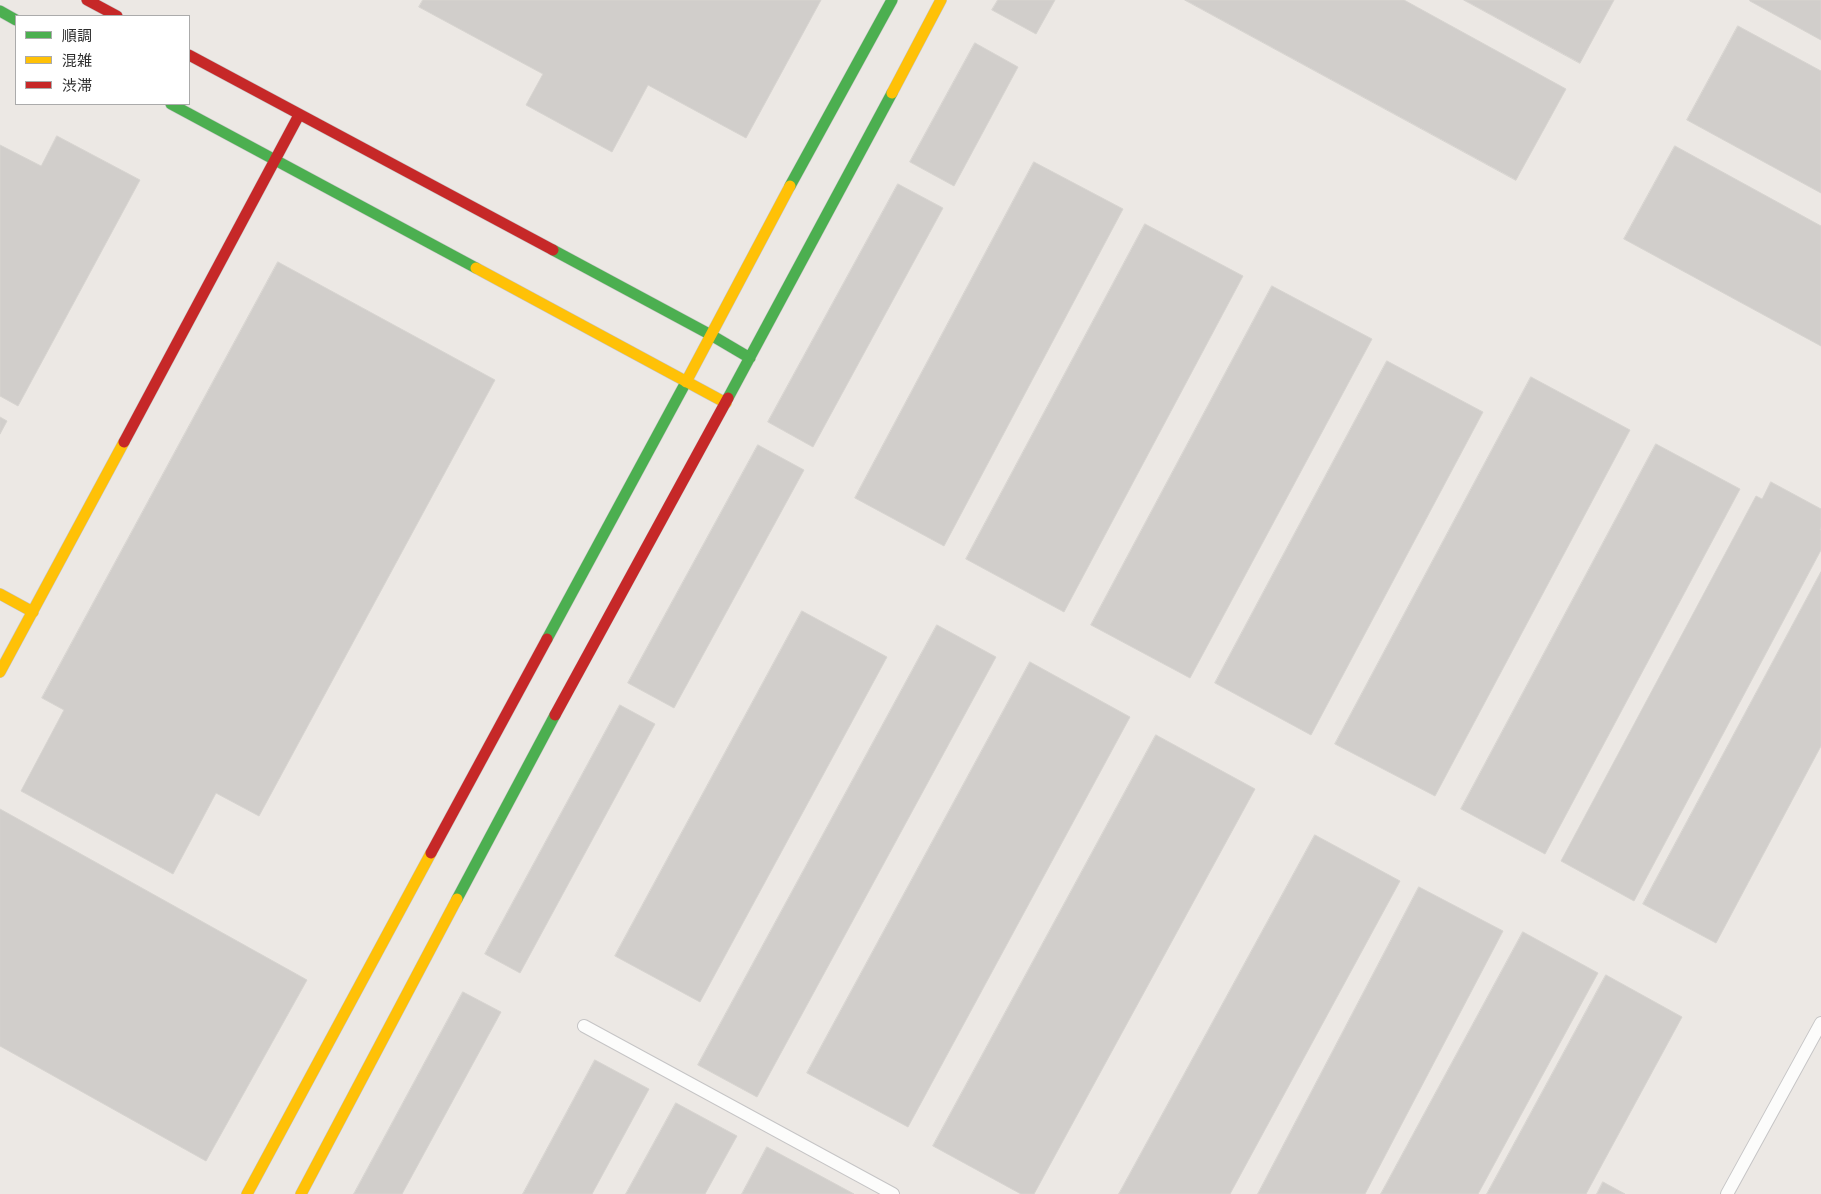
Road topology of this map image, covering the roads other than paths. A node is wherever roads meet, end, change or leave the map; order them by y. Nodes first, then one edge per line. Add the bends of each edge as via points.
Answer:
1 (87, 0) edge
2 (892, 0) edge
3 (941, 0) edge
4 (0, 11) edge
5 (115, 15) edge
6 (15, 19) edge
7 (190, 56) edge
8 (174, 105) edge
9 (300, 115) junction
10 (275, 160) junction
11 (711, 335) junction
12 (750, 358) junction
13 (686, 382) junction
14 (726, 403) junction
15 (0, 594) edge
16 (33, 612) junction
17 (0, 672) edge
18 (1821, 1023) edge
19 (584, 1026) dead end
20 (247, 1194) edge
21 (301, 1194) edge
22 (894, 1194) edge
23 (1727, 1194) edge

1 - 5 street
2 - 11 street
3 - 12 street
4 - 6 street
7 - 9 street
8 - 10 street
9 - 10 street
9 - 11 street
10 - 13 street
10 - 16 street
11 - 12 street
11 - 13 street
12 - 14 street
13 - 14 street
13 - 20 street
14 - 21 street
15 - 16 street
16 - 17 street
18 - 23 lane
19 - 22 lane

